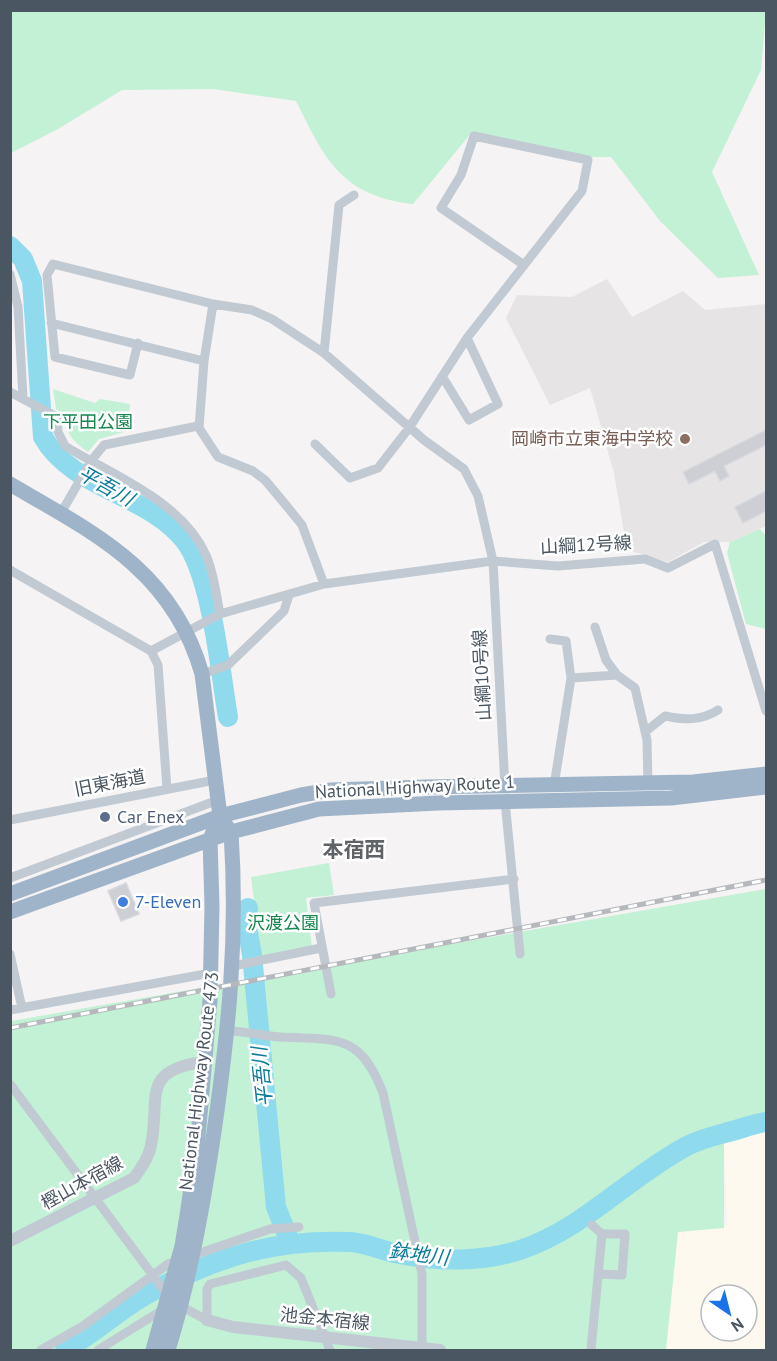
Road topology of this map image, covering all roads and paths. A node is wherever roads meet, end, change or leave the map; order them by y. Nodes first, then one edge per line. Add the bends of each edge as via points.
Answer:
1 (354, 195) dead end
2 (524, 265) junction
3 (10, 274) edge
4 (213, 304) junction
5 (51, 323) junction
6 (467, 338) junction
7 (138, 343) junction
8 (324, 353) junction
9 (204, 361) junction
10 (442, 376) junction
11 (10, 392) edge
12 (27, 400) junction
13 (198, 426) junction
14 (409, 428) junction
15 (315, 444) dead end
16 (91, 461) junction
17 (10, 484) edge
18 (61, 513) junction
19 (493, 561) junction
20 (10, 570) edge
21 (324, 584) junction
22 (289, 595) junction
23 (220, 614) junction
24 (595, 627) dead end
25 (188, 633) junction
26 (550, 639) dead end
27 (151, 651) junction
28 (202, 674) junction
29 (617, 675) junction
30 (571, 678) junction
31 (718, 710) dead end
32 (766, 711) edge
33 (645, 732) junction
34 (766, 774) edge
35 (216, 780) junction
36 (648, 784) junction
37 (554, 786) junction
38 (766, 787) edge
39 (167, 789) junction
40 (505, 794) junction
41 (218, 800) junction
42 (220, 816) junction
43 (10, 820) edge
44 (231, 832) junction
45 (127, 834) junction
46 (210, 839) junction
47 (147, 843) junction
48 (32, 870) junction
49 (10, 878) edge
50 (514, 879) junction
51 (18, 891) edge
52 (10, 912) edge
53 (321, 948) junction
54 (10, 954) edge
55 (519, 954) dead end
56 (236, 965) junction
57 (211, 973) junction
58 (331, 993) dead end
59 (22, 1008) junction
60 (10, 1010) edge
61 (235, 1031) junction
62 (204, 1062) junction
63 (10, 1084) edge
64 (97, 1199) junction
65 (195, 1210) junction
66 (592, 1225) dead end
67 (299, 1227) dead end
68 (602, 1234) junction
69 (10, 1241) edge
70 (598, 1274) junction
71 (152, 1275) junction
72 (177, 1302) junction
73 (207, 1320) junction
74 (326, 1338) junction
75 (422, 1348) junction
76 (41, 1350) edge
77 (98, 1350) edge
78 (153, 1350) edge
79 (168, 1350) edge
80 (330, 1350) edge
81 (440, 1350) edge
82 (591, 1350) edge

1 - 8 street via 339,206
2 - 2 street via 582,191 588,160 474,136 461,176 441,208
2 - 6 street
3 - 12 street via 18,307
4 - 5 street via 53,264 47,275
4 - 8 street via 252,310
4 - 9 street
5 - 7 street
5 - 7 street via 55,357 130,375
6 - 10 street
6 - 10 street via 498,404 469,420
7 - 9 street
8 - 14 street
9 - 13 street
10 - 14 street
11 - 12 street
12 - 16 street via 57,417 58,432 65,446
13 - 16 street via 104,445
13 - 21 street via 218,457 265,480 302,525
14 - 15 street via 378,468 350,478
14 - 19 street, 山綱10号線 via 464,469 478,496
16 - 18 street
16 - 23 street via 153,499 188,528 207,556
17 - 18 highway
18 - 25 highway via 112,544 140,568
19 - 21 street
19 - 32 street, 山綱12号線 via 558,566 645,559 668,568 715,544
19 - 40 street, 山綱10号線
20 - 27 street
21 - 22 street
22 - 23 street
22 - 28 street via 284,611 228,666
23 - 25 street
24 - 29 street via 606,660
25 - 27 street
25 - 28 highway
26 - 30 street via 566,640
27 - 39 street via 158,665
28 - 35 highway
29 - 30 street
29 - 33 street via 635,688
30 - 37 street
31 - 33 street via 707,717 685,720 665,716
33 - 36 street
34 - 36 highway, National Highway Route 1
35 - 39 street, 旧東海道
35 - 41 highway
36 - 37 highway, National Highway Route 1
37 - 40 highway, National Highway Route 1
38 - 40 highway, National Highway Route 1 via 671,798
39 - 43 street, 旧東海道
40 - 42 highway, National Highway Route 1 via 331,790
40 - 44 highway, National Highway Route 1 via 319,809
40 - 50 street, 山綱10号線
41 - 42 highway
41 - 45 street
42 - 44 highway
42 - 46 highway, National Highway Route 473
42 - 47 highway, National Highway Route 1
44 - 46 highway, National Highway Route 1
44 - 56 highway, National Highway Route 473
45 - 47 street
45 - 48 street
46 - 52 highway, National Highway Route 1
46 - 57 highway, National Highway Route 473
47 - 51 highway, National Highway Route 1
48 - 49 street
48 - 51 street
50 - 53 street via 314,903
50 - 55 street, 山綱10号線
53 - 56 street
53 - 58 street
54 - 59 street
56 - 61 highway, National Highway Route 473
57 - 59 street
57 - 62 highway, National Highway Route 473
59 - 60 street
61 - 65 highway, National Highway Route 473
61 - 75 street via 336,1040 359,1050 375,1071 422,1274
62 - 64 street, 樫山本宿線 via 175,1068 163,1078 154,1092 151,1145 144,1164 134,1178
62 - 65 highway, National Highway Route 473
63 - 64 street
64 - 69 street, 樫山本宿線
64 - 71 street
65 - 78 highway, National Highway Route 473
65 - 79 highway, National Highway Route 473 via 191,1266
66 - 68 street
67 - 71 street via 270,1229 168,1264
68 - 70 street
68 - 70 street via 625,1234 622,1275
70 - 82 street
71 - 72 street
71 - 76 street via 83,1326
72 - 73 street
72 - 77 street
73 - 74 street, 池金本宿線 via 233,1327
73 - 74 street via 210,1284 286,1265 301,1278
74 - 75 street, 池金本宿線
74 - 80 street
75 - 81 street, 池金本宿線

